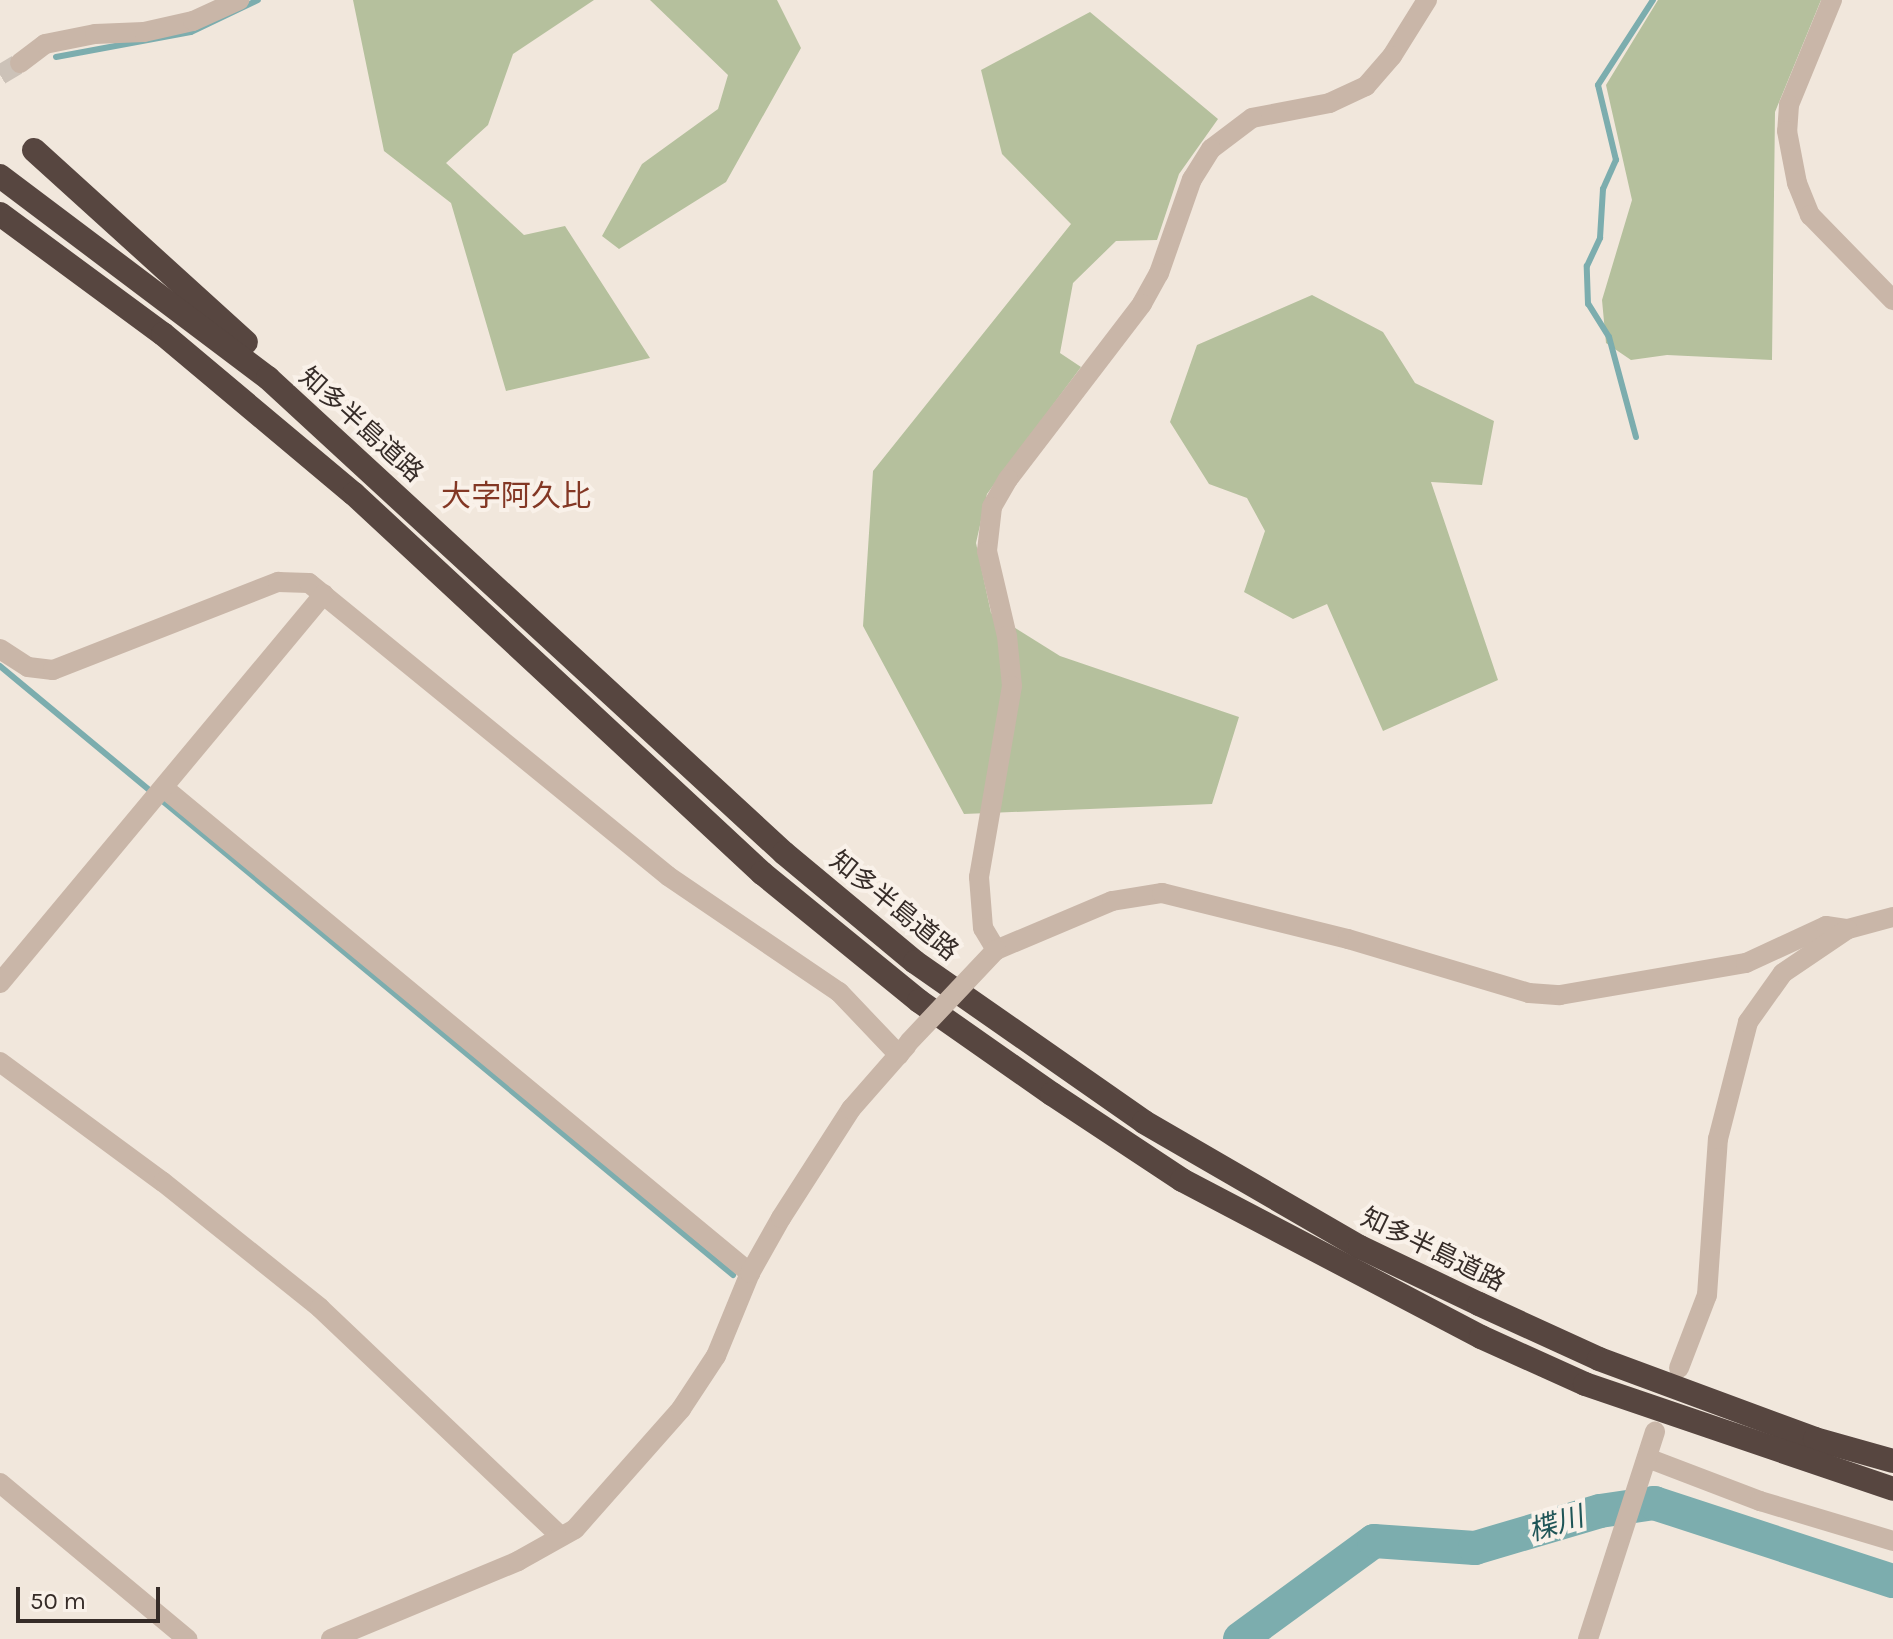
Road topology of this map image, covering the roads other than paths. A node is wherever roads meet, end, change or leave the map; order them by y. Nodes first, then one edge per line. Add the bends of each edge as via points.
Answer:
1 (239, 0) edge
2 (1427, 0) edge
3 (1832, 0) edge
4 (20, 63) tunnel mouth
5 (34, 150) dead end
6 (0, 176) edge
7 (0, 214) edge
8 (1893, 300) edge
9 (359, 460) junction
10 (324, 594) junction
11 (0, 649) edge
12 (164, 788) junction
13 (1893, 917) edge
14 (1848, 929) junction
15 (996, 950) junction
16 (0, 983) edge
17 (904, 1048) junction
18 (0, 1062) edge
19 (750, 1273) junction
20 (1679, 1368) dead end
21 (1655, 1432) dead end
22 (1650, 1459) junction
23 (1893, 1461) edge
24 (0, 1483) edge
25 (1893, 1489) edge
26 (560, 1536) junction
27 (1893, 1541) edge
28 (187, 1639) edge
29 (331, 1639) edge
30 (1588, 1639) edge

1 - 4 street via 193,21 45,44
2 - 15 street via 1366,86 1330,103 1252,118 1211,149 1192,179 1159,273 1142,304 992,507 987,551 1012,668 979,877 983,928
3 - 8 street via 1789,105 1787,131 1797,183 1810,215
5 - 9 highway via 346,432
6 - 9 highway, 知多半島道路 via 202,325
7 - 25 highway via 163,334 354,494 762,873 919,1001 1052,1094 1182,1180 1481,1337 1585,1384
9 - 23 highway, 知多半島道路 via 784,853 915,962 1144,1122 1360,1247 1599,1359 1815,1439
10 - 11 street via 300,580 278,582 53,670 28,667
10 - 12 street
10 - 17 street via 668,876 839,992
12 - 16 street
12 - 19 street
13 - 14 street
14 - 15 street via 1826,926 1746,963 1560,995 1529,993 1348,939 1162,893 1112,901
14 - 20 street via 1783,973 1748,1022 1718,1139 1707,1295
15 - 17 street, bridge
17 - 19 street via 851,1109
18 - 26 street via 163,1182 320,1308
19 - 26 street via 716,1356 681,1409 575,1529
21 - 22 street
22 - 27 street via 1760,1501
22 - 30 street via 1633,1491
24 - 28 street
26 - 29 street via 491,1573

